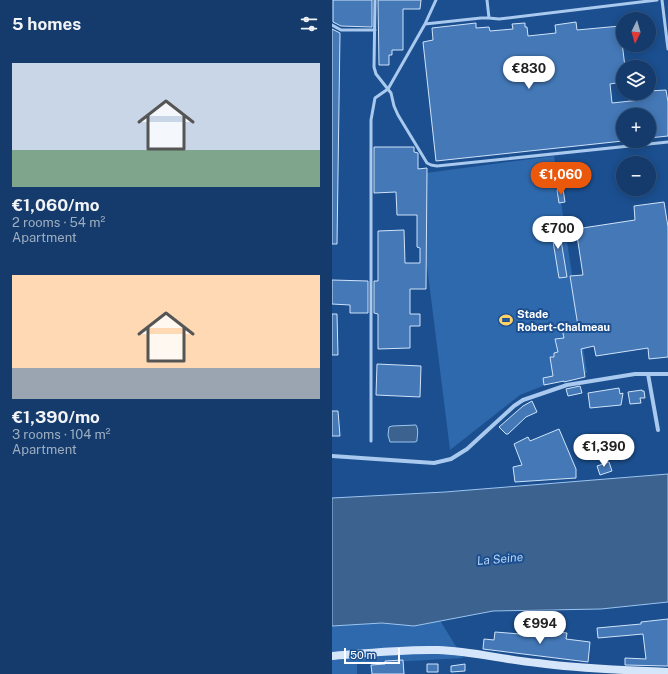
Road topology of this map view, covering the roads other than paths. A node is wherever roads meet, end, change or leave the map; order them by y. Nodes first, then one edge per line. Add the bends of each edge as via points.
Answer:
1 (375, 0) edge
2 (436, 0) edge
3 (487, 0) edge
4 (657, 0) edge
5 (662, 0) edge
6 (489, 18) junction
7 (425, 24) junction
8 (332, 25) edge
9 (375, 30) junction
10 (668, 44) edge
11 (668, 49) edge
12 (388, 89) junction
13 (668, 142) edge
14 (648, 374) junction
15 (668, 374) edge
16 (658, 430) dead end
17 (371, 441) dead end
18 (332, 456) edge
19 (332, 656) edge
20 (668, 672) edge

1 - 9 lane
2 - 7 lane
3 - 6 lane
4 - 6 lane via 499,19
5 - 10 lane
6 - 7 lane
7 - 12 lane
8 - 9 lane via 341,30
9 - 12 lane via 374,67 376,74
10 - 11 lane
12 - 13 lane via 398,115 427,163 431,165
12 - 17 lane via 375,98 371,120
14 - 15 street
14 - 16 street
14 - 18 street via 567,385 523,400 467,449 451,459 434,462
19 - 20 main road via 403,650 439,650 553,665

